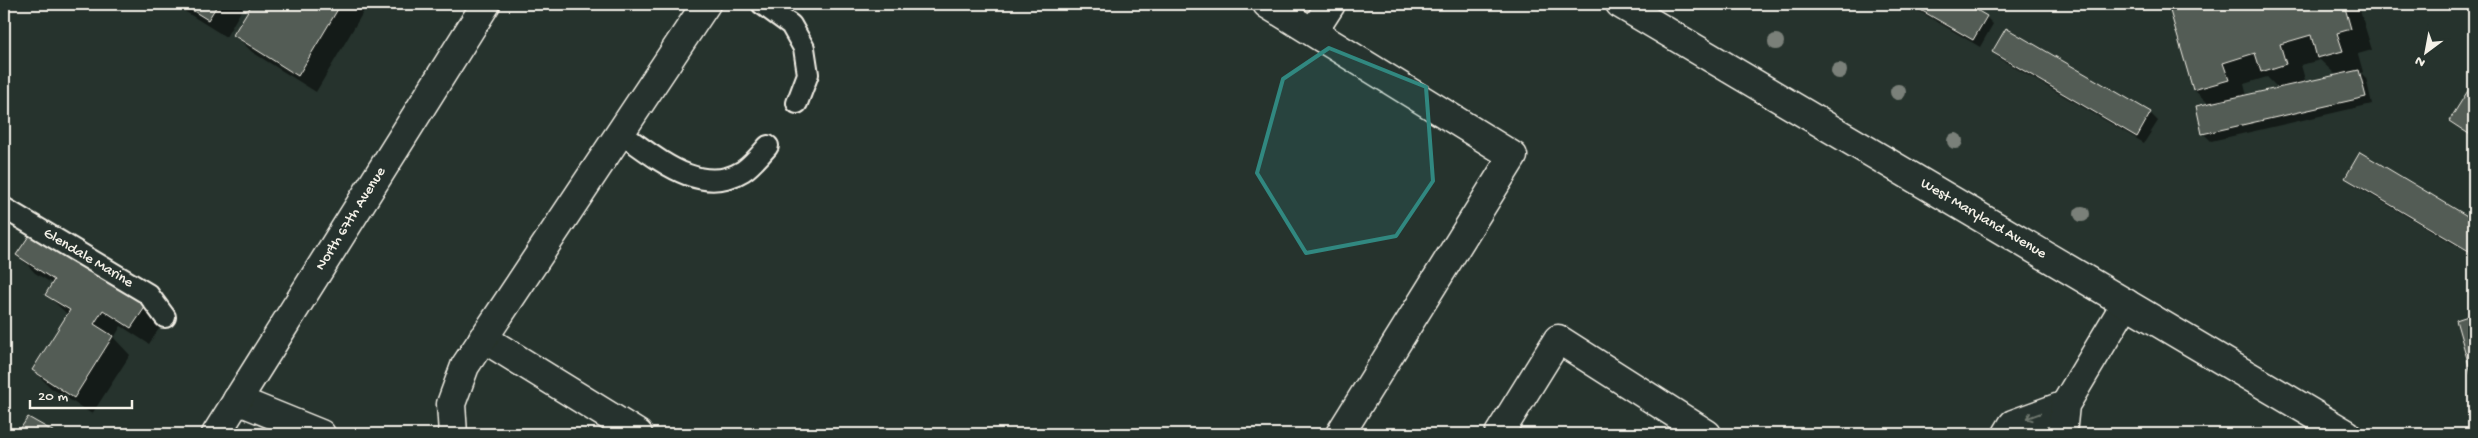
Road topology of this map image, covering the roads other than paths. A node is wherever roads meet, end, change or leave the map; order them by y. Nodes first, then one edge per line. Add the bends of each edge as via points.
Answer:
1 (486, 4) edge
2 (704, 4) edge
3 (762, 4) edge
4 (1267, 4) edge
5 (1331, 4) edge
6 (1620, 4) edge
7 (1313, 32) junction
8 (797, 103) dead end
9 (619, 132) junction
10 (768, 146) dead end
11 (4, 208) edge
12 (2126, 303) junction
13 (165, 317) dead end
14 (483, 338) junction
15 (237, 400) junction
16 (2065, 404) junction
17 (216, 434) edge
18 (269, 434) edge
19 (321, 434) edge
20 (453, 434) edge
21 (638, 434) edge
22 (1340, 434) edge
23 (1499, 434) edge
24 (1707, 434) edge
25 (2006, 434) edge
26 (2062, 434) edge
27 (2347, 434) edge

1 - 15 street, North 67th Avenue
2 - 9 street
3 - 8 lane via 791,25 804,48 808,74
4 - 7 street
5 - 7 street
6 - 12 street, West Maryland Avenue
7 - 22 street via 1514,156
9 - 10 lane via 682,174 717,181 744,171
9 - 14 street
11 - 13 lane, Glendale Marine via 148,294
12 - 16 street
12 - 27 street, West Maryland Avenue
14 - 20 street via 465,366 451,404
14 - 21 street
15 - 17 street, North 67th Avenue
15 - 18 street
15 - 19 street
16 -> 25 street via 2013,424
16 - 26 street
23 - 24 street via 1558,339

